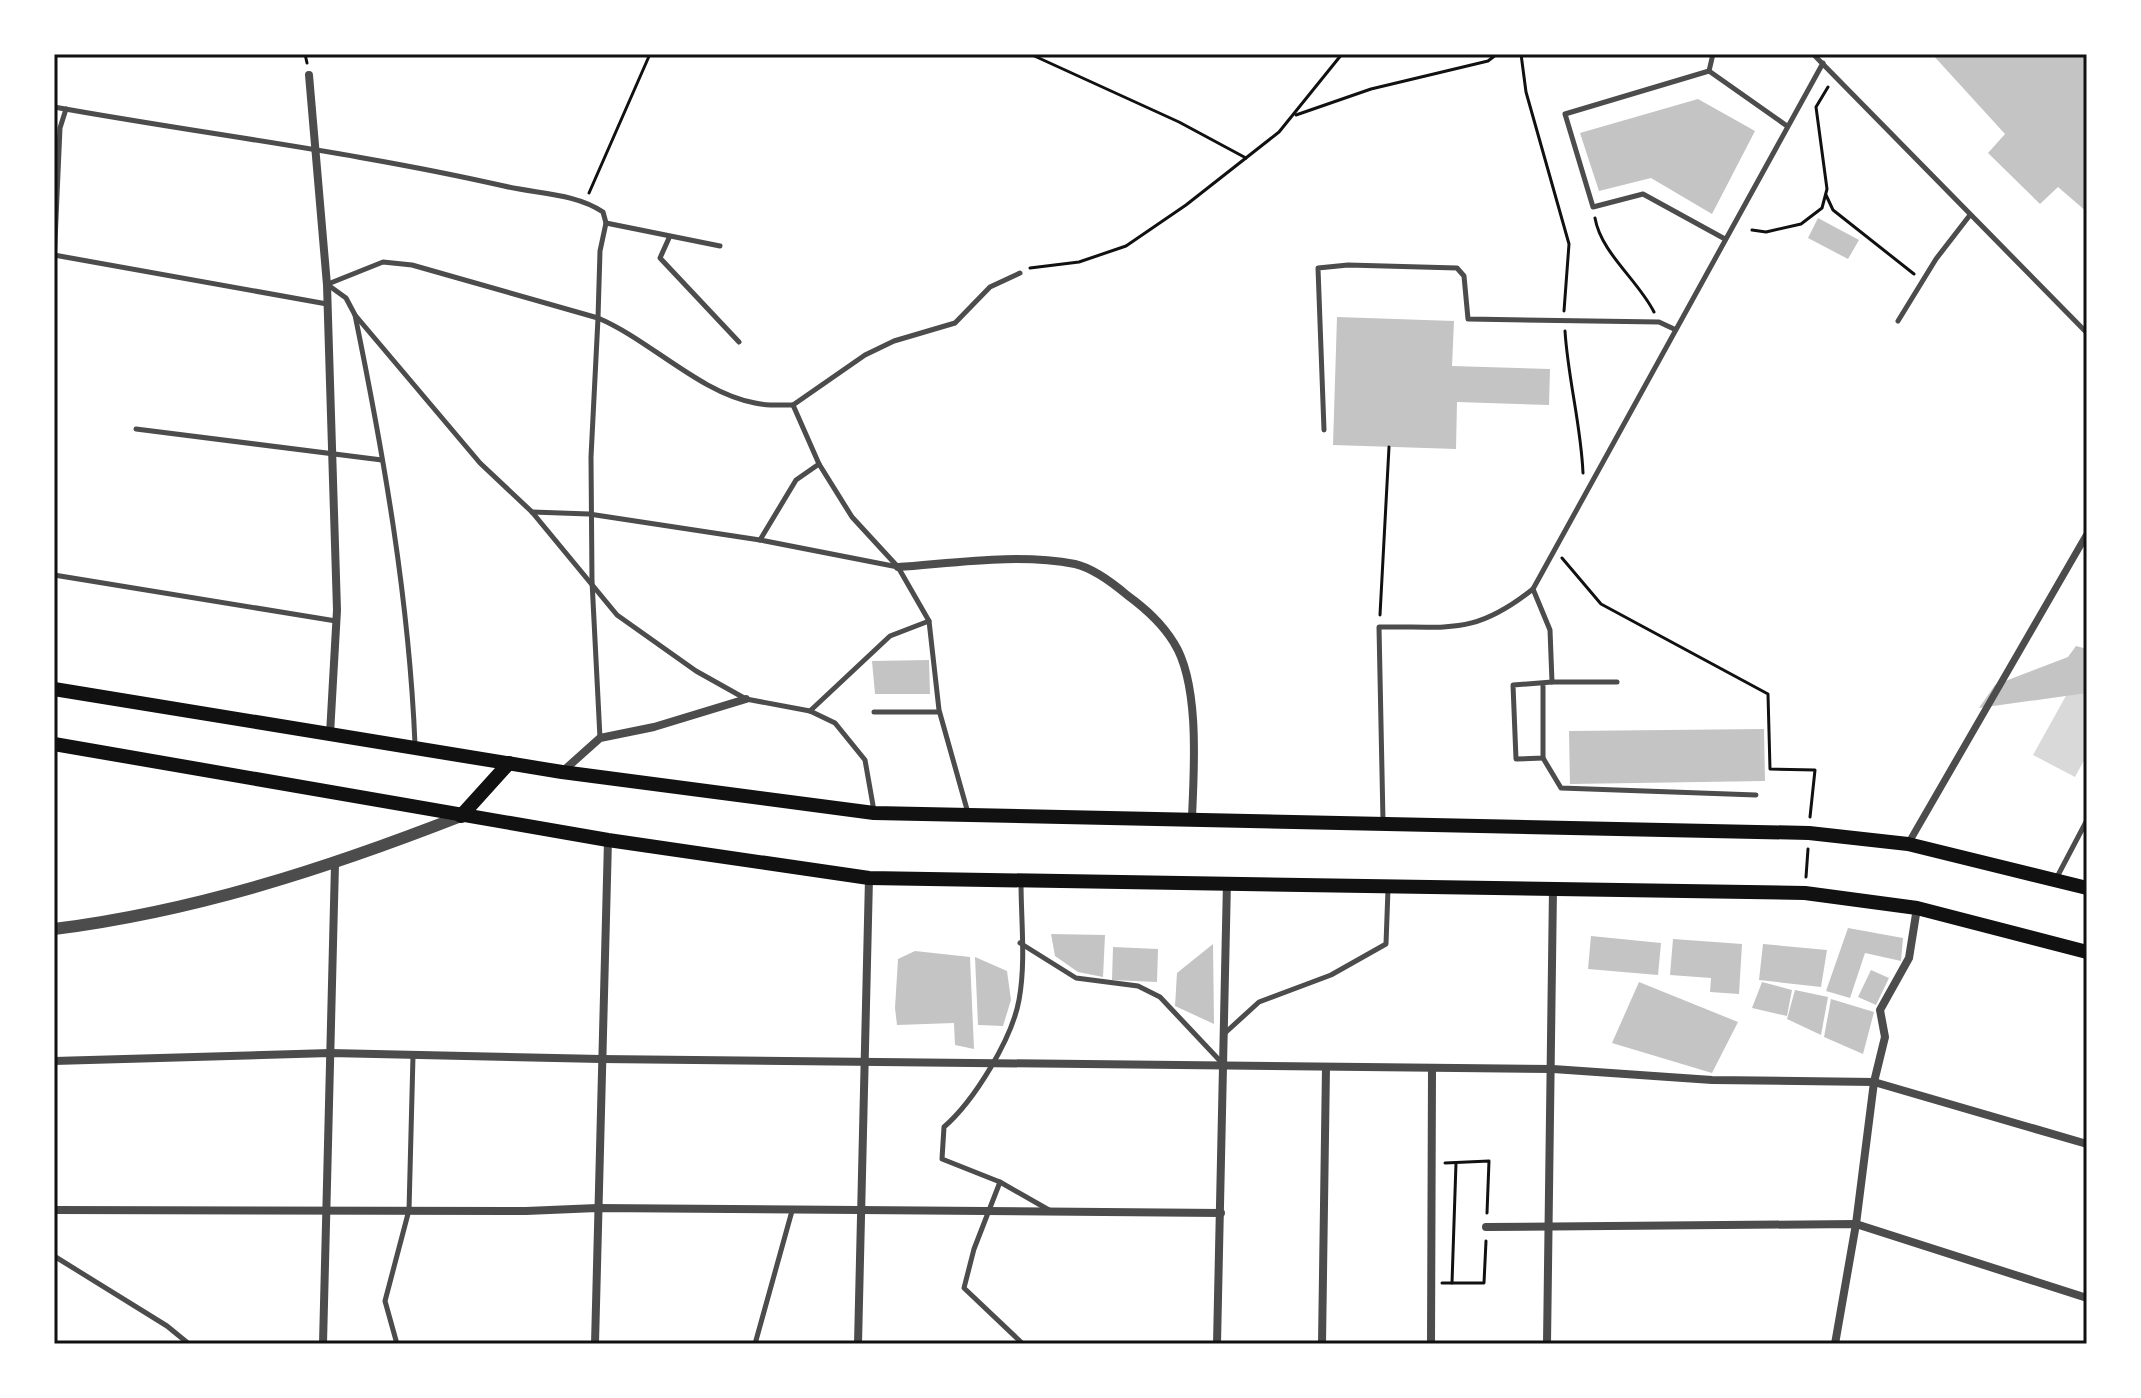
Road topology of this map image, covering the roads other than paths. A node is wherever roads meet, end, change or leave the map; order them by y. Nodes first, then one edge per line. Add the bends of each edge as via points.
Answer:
1 (1713, 54) edge
2 (1813, 54) edge
3 (1823, 63) junction
4 (1709, 71) junction
5 (309, 75) dead end
6 (54, 107) edge
7 (66, 109) junction
8 (1787, 126) junction
9 (313, 150) junction
10 (1970, 215) junction
11 (606, 223) junction
12 (669, 238) junction
13 (1725, 239) junction
14 (720, 246) dead end
15 (54, 255) edge
16 (54, 264) edge
17 (1020, 273) road end
18 (327, 285) junction
19 (327, 304) junction
20 (355, 315) junction
21 (598, 318) junction
22 (1898, 321) dead end
23 (1674, 329) junction
24 (2087, 333) edge
25 (739, 342) dead end
26 (793, 405) junction
27 (136, 429) dead end
28 (1324, 430) dead end
29 (332, 455) junction
30 (382, 460) junction
31 (819, 464) junction
32 (532, 512) junction
33 (592, 515) junction
34 (2087, 534) edge
35 (760, 540) junction
36 (898, 567) junction
37 (54, 575) edge
38 (592, 581) junction
39 (1533, 589) junction
40 (337, 621) junction
41 (929, 621) junction
42 (1552, 682) junction
43 (1617, 682) dead end
44 (1543, 683) junction
45 (54, 689) edge
46 (746, 699) junction
47 (810, 711) junction
48 (874, 712) dead end
49 (939, 712) junction
50 (330, 734) junction
51 (600, 738) junction
52 (54, 744) edge
53 (416, 749) junction
54 (1543, 758) junction
55 (509, 763) junction
56 (562, 772) junction
57 (1756, 795) dead end
58 (874, 813) junction
59 (969, 814) junction
60 (461, 816) junction
61 (1192, 817) junction
62 (2087, 820) edge
63 (1383, 822) junction
64 (608, 840) junction
65 (1908, 844) junction
66 (335, 864) junction
67 (869, 878) junction
68 (1022, 879) junction
69 (2055, 880) junction
70 (1227, 881) junction
71 (1388, 885) junction
72 (1553, 888) junction
73 (2087, 888) edge
74 (1917, 908) junction
75 (54, 929) edge
76 (1020, 943) junction
77 (2087, 952) edge
78 (1224, 1034) junction
79 (330, 1053) junction
80 (413, 1055) junction
81 (601, 1059) junction
82 (54, 1061) edge
83 (865, 1062) junction
84 (992, 1063) junction
85 (1223, 1065) junction
86 (1326, 1067) junction
87 (1432, 1068) junction
88 (1553, 1069) junction
89 (1874, 1082) junction
90 (2087, 1144) edge
91 (1000, 1182) junction
92 (597, 1208) junction
93 (324, 1209) junction
94 (54, 1210) edge
95 (409, 1210) junction
96 (792, 1211) junction
97 (861, 1212) junction
98 (989, 1213) junction
99 (1053, 1213) junction
100 (1221, 1213) junction
101 (1856, 1224) junction
102 (1550, 1226) junction
103 (1486, 1227) road end
104 (54, 1256) edge
105 (2087, 1298) edge
106 (189, 1344) edge
107 (323, 1344) edge
108 (397, 1344) edge
109 (595, 1344) edge
110 (755, 1344) edge
111 (858, 1344) edge
112 (1023, 1344) edge
113 (1217, 1344) edge
114 (1322, 1344) edge
115 (1431, 1344) edge
116 (1547, 1344) edge
117 (1835, 1344) edge

1 - 4 lane
2 - 3 lane
3 - 8 lane
3 - 10 lane
4 - 8 lane
4 - 13 lane via 1565,114 1593,207 1643,194
5 - 9 street
6 - 7 lane
7 - 9 lane
7 - 15 lane via 60,128
8 - 13 lane
9 - 11 lane via 586,200 603,212
9 - 18 street
10 - 22 lane
10 - 24 lane
11 - 12 lane
11 - 21 lane
12 - 14 lane
12 - 25 lane via 660,258
13 - 23 lane
15 - 16 lane
15 - 19 lane
17 - 26 lane via 990,287 955,323 865,355
18 - 19 street
18 - 20 lane via 346,298
18 - 21 lane via 383,262 412,265
19 - 29 street
20 - 30 lane
20 - 32 lane via 480,463
21 - 26 lane via 716,389 755,403
21 - 33 lane
23 - 28 lane via 1659,322 1468,319 1464,276 1457,268 1318,268
23 - 39 lane
26 - 31 lane
27 - 29 lane
29 - 30 lane
29 - 40 street
30 - 53 lane via 405,605
31 - 35 lane via 796,480
31 - 36 lane via 852,517
32 - 33 lane
32 - 38 lane
33 - 35 lane
33 - 38 lane
34 - 65 street
35 - 36 lane
36 - 41 lane
36 - 61 street via 985,560 1078,565 1153,615 1176,645 1186,672
37 - 40 lane
38 - 46 lane via 617,615 644,636
38 - 51 lane
39 - 42 lane via 1550,630
39 - 63 lane via 1502,614 1470,626 1379,627
40 - 50 street
41 - 47 lane via 890,636
41 - 49 lane
42 - 43 lane
42 - 44 lane
44 - 54 lane
44 - 54 lane via 1513,685 1516,759
45 - 50 main road
46 - 47 lane
46 - 51 street
47 - 58 lane via 835,723 865,760
48 - 49 lane
49 - 59 lane
50 - 53 main road
51 - 56 street
52 - 60 main road
53 - 55 main road
54 - 57 lane via 1561,788
55 - 56 main road
55 - 60 main road
56 - 58 main road
58 - 59 main road
59 - 61 main road
60 - 64 main road
60 - 66 street
61 - 63 main road
62 - 69 lane
63 - 65 main road via 1809,833
64 - 67 main road
64 - 81 street
65 - 69 main road
66 - 75 street via 189,906
66 - 79 street
67 - 68 main road
67 - 83 street
68 - 70 main road
68 - 76 lane
69 - 73 main road
70 - 71 main road
70 - 78 street
71 - 72 main road
71 - 78 lane via 1386,944 1331,975 1259,1002
72 - 74 main road via 1805,893
72 - 88 street
74 - 77 main road
74 - 89 street via 1909,958 1880,1010 1885,1037
76 - 84 lane via 1014,1020
76 - 85 lane via 1076,978 1138,986 1160,997
78 - 85 street
79 - 80 street
79 - 82 street
79 - 93 street
80 - 81 street
80 - 95 lane
81 - 83 street
81 - 92 street
83 - 84 street
83 - 97 street
84 - 85 street
84 - 91 lane via 961,1112 944,1127 942,1159
85 - 86 street
85 - 100 street
86 - 87 street
86 - 114 street
87 - 88 street
87 - 115 street
88 - 89 street via 1712,1080
88 - 102 street
89 - 90 street
89 - 101 street
91 - 98 lane
91 - 99 lane
92 - 95 street
92 - 96 street
92 - 109 street
93 - 94 street
93 - 95 street
93 - 107 street
95 - 108 lane via 385,1301
96 - 97 street
96 - 110 lane
97 - 98 street
97 - 111 street
98 - 99 street
98 - 112 lane via 964,1288
99 - 100 street
100 - 113 street
101 - 102 street
101 - 105 street
101 - 117 street
102 - 103 street
102 - 116 street
104 - 106 lane

